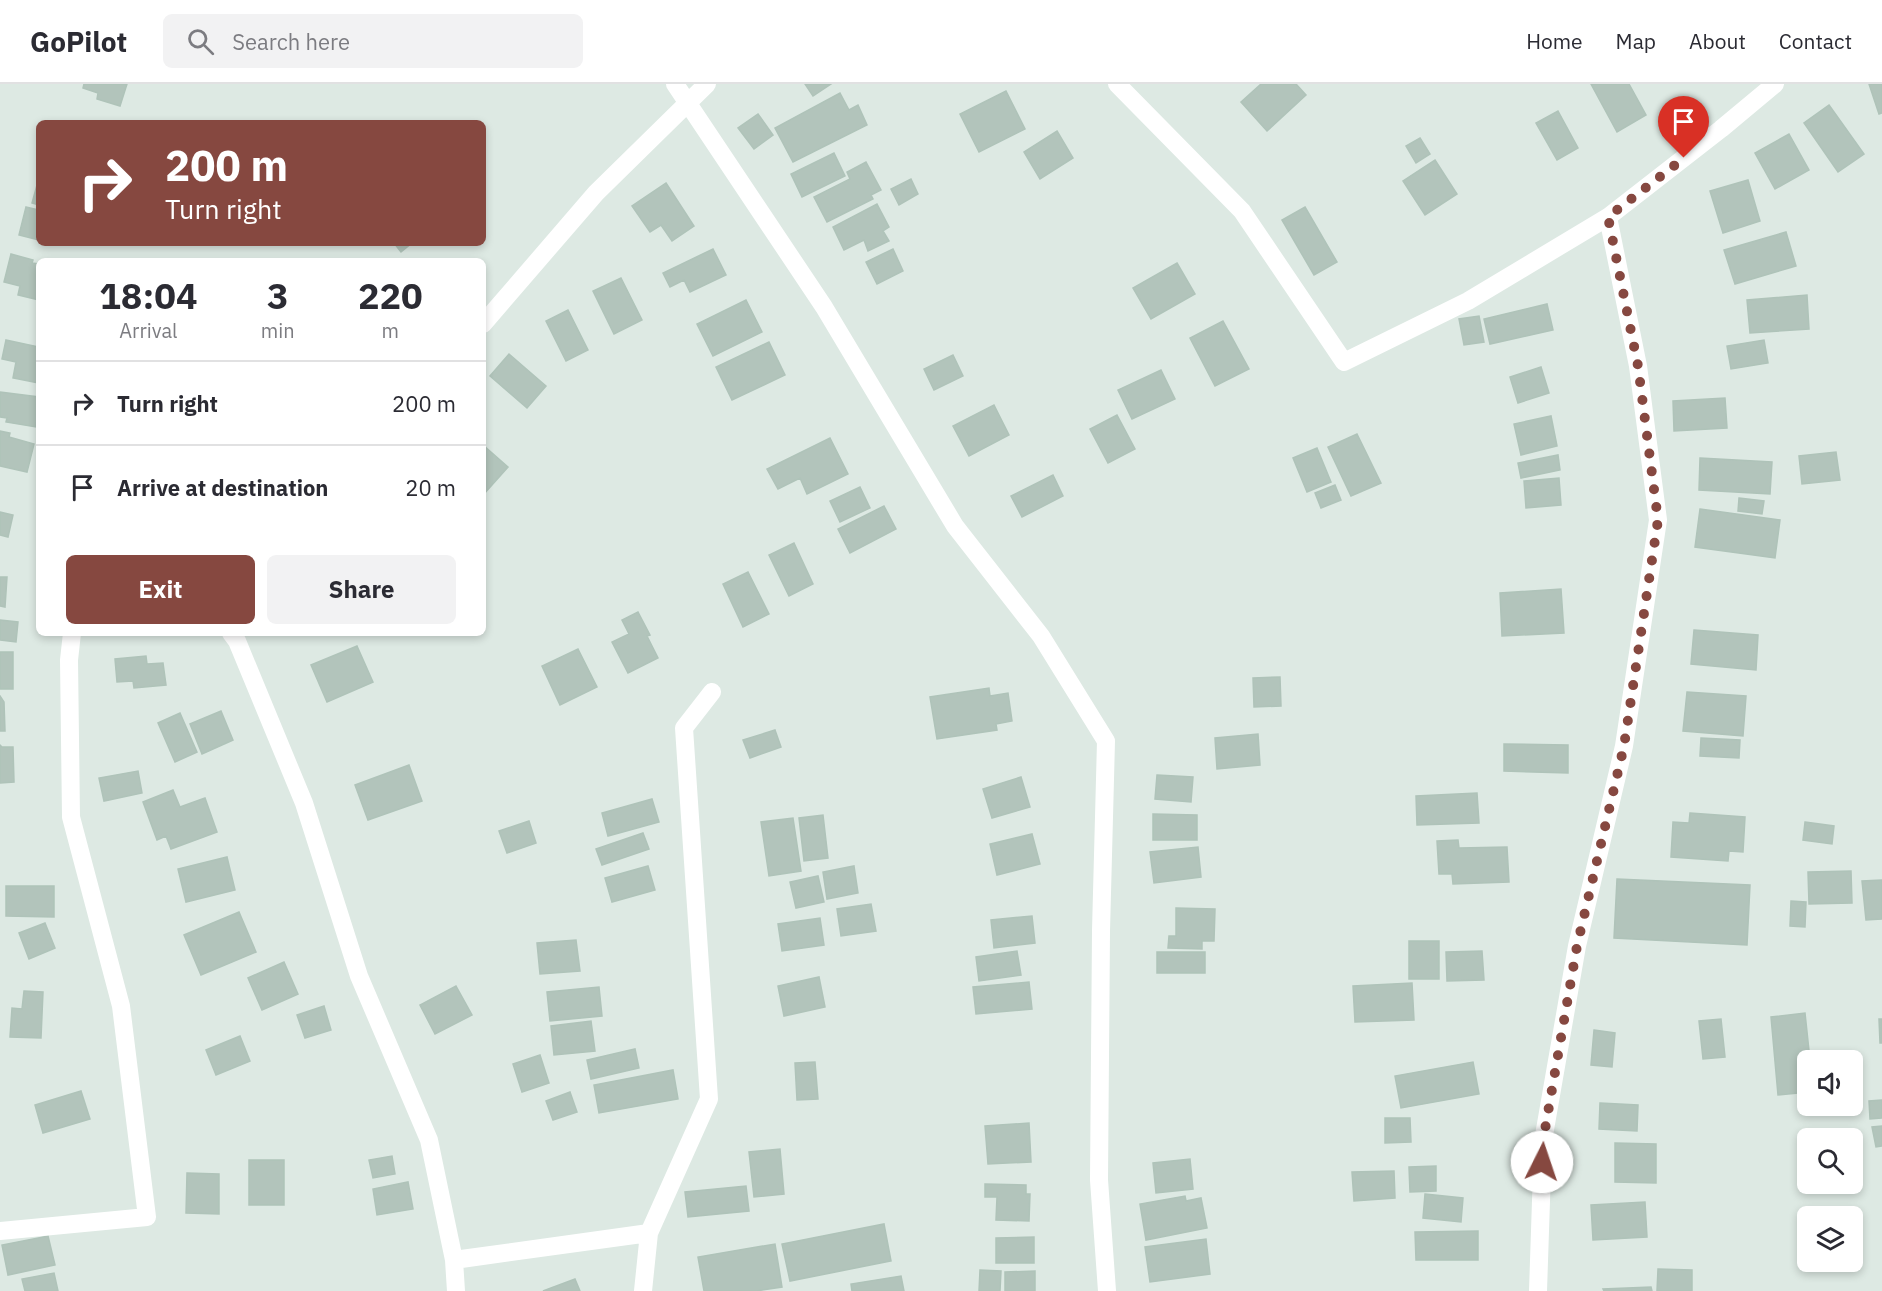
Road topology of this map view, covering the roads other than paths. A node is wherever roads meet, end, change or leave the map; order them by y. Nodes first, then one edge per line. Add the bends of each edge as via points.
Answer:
1 (675, 84) edge
2 (707, 84) edge
3 (1117, 84) edge
4 (1775, 84) edge
5 (687, 102) junction
6 (1608, 217) junction
7 (486, 321) edge
8 (72, 636) edge
9 (236, 636) edge
10 (712, 692) dead end
11 (0, 1231) edge
12 (650, 1233) junction
13 (454, 1260) junction
14 (456, 1291) edge
15 (643, 1291) edge
16 (1107, 1291) edge
17 (1538, 1291) edge

1 - 5 street
2 - 5 street
3 - 6 street via 1242,212 1344,362 1468,301
4 - 6 street
5 - 7 street via 596,193
5 - 16 street via 824,307 955,526 1041,636 1106,741 1099,1180
6 - 17 street via 1638,366 1658,520 1624,746 1577,946 1543,1141
8 - 11 street via 71,817 121,1006 147,1217
9 - 13 street via 304,803 359,976 429,1140
10 - 12 street via 684,728 709,1099
12 - 13 street
12 - 15 street
13 - 14 street

